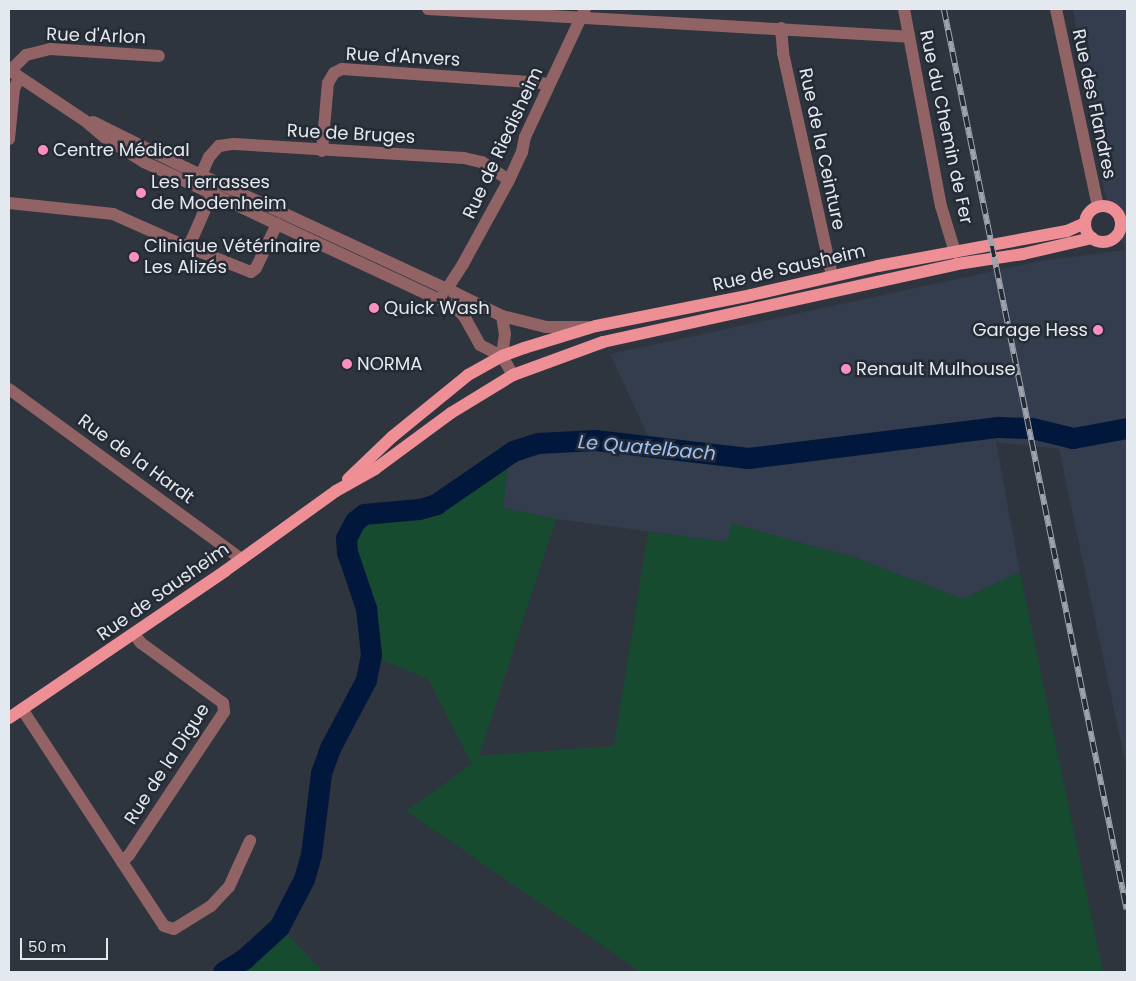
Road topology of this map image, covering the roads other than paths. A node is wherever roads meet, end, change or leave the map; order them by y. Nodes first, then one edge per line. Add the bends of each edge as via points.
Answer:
1 (428, 9) edge
2 (904, 9) edge
3 (1056, 9) edge
4 (584, 14) edge
5 (781, 28) junction
6 (909, 37) junction
7 (159, 56) dead end
8 (13, 73) edge
9 (550, 85) junction
10 (84, 120) junction
11 (9, 139) edge
12 (322, 151) junction
13 (201, 175) junction
14 (509, 180) junction
15 (217, 182) junction
16 (211, 195) junction
17 (9, 202) edge
18 (1098, 206) junction
19 (1123, 214) edge
20 (1085, 223) junction
21 (277, 224) junction
22 (1122, 233) edge
23 (1092, 238) junction
24 (189, 246) junction
25 (956, 258) junction
26 (832, 276) junction
27 (835, 291) junction
28 (444, 294) junction
29 (502, 316) junction
30 (596, 326) junction
31 (502, 356) junction
32 (513, 375) junction
33 (9, 389) edge
34 (336, 491) junction
35 (241, 559) junction
36 (134, 634) junction
37 (22, 709) junction
38 (9, 718) edge
39 (250, 841) dead end
40 (122, 862) junction

1 - 4 street
2 - 6 street, Rue du Chemin de Fer
3 - 18 street, Rue des Flandres
4 - 5 street
4 - 9 street, Rue de Riedisheim
5 - 6 street
5 - 26 street, Rue de la Ceinture via 783,53
6 - 25 street, Rue du Chemin de Fer via 941,206
7 - 8 street, Rue d'Arlon via 50,49 26,55
8 - 10 street
8 - 11 street
9 - 12 street, Rue d'Anvers via 342,69 334,73 328,83
9 - 14 street, Rue de Riedisheim
10 - 13 street
10 - 16 street via 108,140 144,162
12 - 13 street, Rue de Bruges via 234,144 219,146 209,157
12 - 14 street, Rue de Bruges via 464,158 482,162
13 - 15 street
14 - 28 street, Rue de Riedisheim
15 - 16 street
15 - 28 street
16 - 21 street
16 - 24 street
17 - 24 street via 113,214
18 - 19 main road via 1109,206
18 - 20 main road via 1089,212
19 - 22 main road
20 - 23 main road
20 - 25 main road, Rue de Sausheim via 1067,231
21 - 24 street via 251,272
21 - 28 street
22 - 23 main road via 1108,241
23 - 25 main road, Rue de Sausheim via 1023,254
25 - 26 main road, Rue de Sausheim
25 - 27 main road, Rue de Sausheim
26 - 27 main road
26 - 30 main road, Rue de Sausheim
27 - 32 main road, Rue de Sausheim via 603,342
28 - 29 street
28 - 31 street via 464,316 480,345
29 - 30 street via 546,327
29 - 31 street via 505,334
30 - 31 main road, Rue de Sausheim
31 - 32 street
31 - 34 main road, Rue de Sausheim via 468,375 430,405
32 - 34 main road, Rue de Sausheim via 451,413 376,469
33 - 35 street, Rue de la Hardt
34 - 35 main road, Rue de Sausheim
35 - 36 main road, Rue de Sausheim
36 - 37 main road, Rue de Sausheim
36 - 40 street, Rue de la Digue via 141,643 223,703 224,712
37 - 38 main road, Rue de Sausheim
37 - 40 street
39 - 40 street via 229,887 211,906 174,929 164,926

